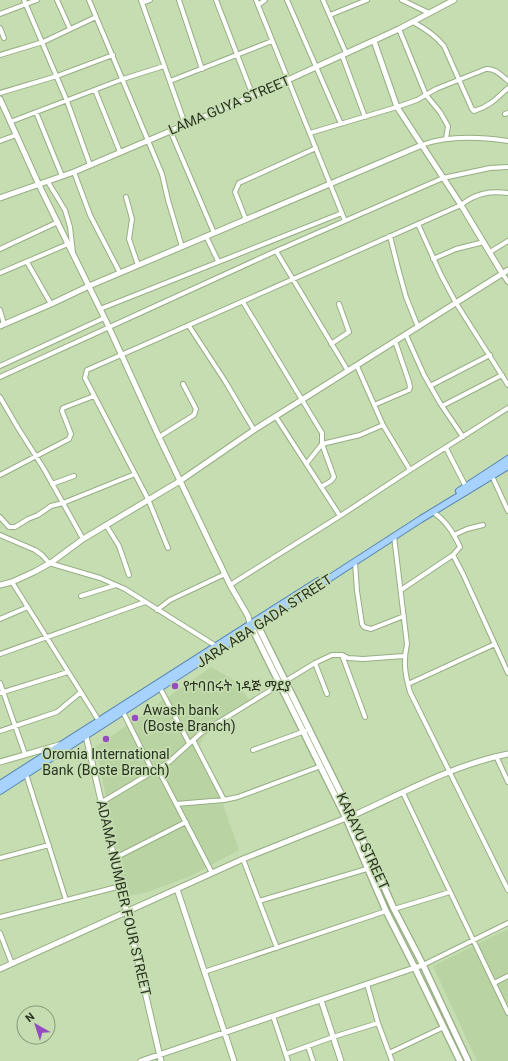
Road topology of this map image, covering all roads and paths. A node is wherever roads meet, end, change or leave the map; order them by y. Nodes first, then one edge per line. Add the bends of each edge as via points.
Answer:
1 (24, 0) edge
2 (37, 0) edge
3 (57, 0) edge
4 (89, 0) edge
5 (150, 0) edge
6 (178, 0) edge
7 (216, 0) edge
8 (256, 0) edge
9 (265, 0) edge
10 (287, 0) edge
11 (323, 0) edge
12 (367, 0) edge
13 (402, 0) edge
14 (454, 0) edge
15 (142, 2) edge
16 (26, 5) junction
17 (258, 5) junction
18 (429, 13) junction
19 (0, 14) edge
20 (330, 15) junction
21 (96, 16) junction
22 (413, 22) junction
23 (0, 28) edge
24 (70, 29) junction
25 (399, 29) junction
26 (4, 38) dead end
27 (272, 41) junction
28 (374, 41) junction
29 (43, 42) junction
30 (344, 54) junction
31 (0, 55) edge
32 (113, 55) junction
33 (237, 55) junction
34 (164, 66) junction
35 (316, 66) junction
36 (202, 69) junction
37 (57, 76) junction
38 (123, 79) junction
39 (288, 79) junction
40 (459, 80) junction
41 (170, 81) junction
42 (508, 81) edge
43 (508, 88) edge
44 (95, 90) junction
45 (0, 93) edge
46 (426, 95) junction
47 (253, 96) junction
48 (0, 99) edge
49 (67, 101) junction
50 (396, 107) junction
51 (36, 112) junction
52 (365, 118) junction
53 (10, 122) junction
54 (185, 124) junction
55 (341, 124) junction
56 (170, 130) junction
57 (310, 133) junction
58 (16, 135) junction
59 (446, 139) junction
60 (148, 140) junction
61 (0, 141) edge
62 (508, 141) edge
63 (422, 145) junction
64 (316, 148) junction
65 (120, 152) junction
66 (90, 165) junction
67 (508, 167) edge
68 (74, 172) junction
69 (62, 176) junction
70 (443, 178) junction
71 (48, 182) junction
72 (330, 184) junction
73 (39, 185) junction
74 (508, 193) edge
75 (126, 197) dead end
76 (0, 198) edge
77 (461, 205) junction
78 (342, 213) junction
79 (246, 220) junction
80 (345, 221) junction
81 (58, 222) junction
82 (418, 224) junction
83 (214, 233) junction
84 (206, 236) junction
85 (390, 236) junction
86 (508, 241) edge
87 (484, 242) junction
88 (68, 244) junction
89 (182, 247) junction
90 (0, 249) edge
91 (276, 251) junction
92 (490, 252) junction
93 (74, 255) junction
94 (434, 259) junction
95 (218, 261) junction
96 (27, 262) junction
97 (138, 266) junction
98 (508, 270) edge
99 (0, 273) edge
100 (120, 273) junction
101 (502, 273) junction
102 (292, 280) junction
103 (508, 282) edge
104 (89, 286) junction
105 (243, 302) junction
106 (456, 303) junction
107 (51, 304) junction
108 (339, 304) dead end
109 (100, 309) junction
110 (0, 310) edge
111 (104, 318) junction
112 (2, 325) edge
113 (189, 326) junction
114 (108, 327) junction
115 (418, 327) junction
116 (406, 334) junction
117 (395, 341) junction
118 (331, 344) junction
119 (490, 355) junction
120 (121, 356) junction
121 (0, 366) edge
122 (356, 366) junction
123 (348, 371) junction
124 (502, 375) junction
125 (0, 377) edge
126 (182, 384) dead end
127 (508, 385) edge
128 (430, 386) junction
129 (94, 396) junction
130 (0, 397) edge
131 (303, 400) junction
132 (374, 405) junction
133 (442, 406) junction
134 (508, 408) edge
135 (276, 417) junction
136 (383, 425) junction
137 (254, 430) junction
138 (159, 437) junction
139 (463, 437) junction
140 (322, 444) junction
141 (446, 448) junction
142 (36, 456) junction
143 (508, 459) edge
144 (307, 463) junction
145 (508, 466) edge
146 (410, 470) junction
147 (135, 474) junction
148 (0, 475) edge
149 (74, 476) dead end
150 (492, 476) junction
151 (180, 480) junction
152 (52, 484) junction
153 (321, 487) junction
154 (466, 487) junction
155 (148, 499) junction
156 (62, 503) junction
157 (507, 504) edge
158 (508, 511) edge
159 (433, 512) junction
160 (340, 516) junction
161 (0, 517) edge
162 (106, 525) junction
163 (483, 525) dead end
164 (0, 535) edge
165 (454, 535) junction
166 (394, 536) junction
167 (83, 540) junction
168 (168, 548) dead end
169 (453, 555) junction
170 (355, 562) junction
171 (50, 563) junction
172 (226, 574) junction
173 (129, 575) dead end
174 (12, 582) junction
175 (230, 584) junction
176 (116, 585) junction
177 (0, 586) edge
178 (401, 590) junction
179 (81, 596) dead end
180 (145, 602) junction
181 (28, 607) junction
182 (158, 610) junction
183 (404, 616) junction
184 (0, 619) edge
185 (254, 625) junction
186 (47, 638) junction
187 (495, 644) junction
188 (216, 646) junction
189 (0, 654) edge
190 (342, 655) junction
191 (404, 656) junction
192 (315, 663) junction
193 (68, 672) junction
194 (508, 673) edge
195 (286, 681) junction
196 (0, 684) edge
197 (408, 684) junction
198 (280, 685) junction
199 (160, 688) junction
200 (1, 692) edge
201 (81, 692) junction
202 (327, 694) dead end
203 (122, 712) junction
204 (365, 717) dead end
205 (99, 721) junction
206 (15, 726) junction
207 (307, 730) junction
208 (0, 731) edge
209 (86, 736) junction
210 (191, 742) junction
211 (59, 746) junction
212 (253, 750) dead end
213 (25, 754) junction
214 (508, 754) edge
215 (496, 756) junction
216 (0, 762) edge
217 (321, 766) junction
218 (158, 768) junction
219 (450, 771) junction
220 (153, 772) junction
221 (26, 774) junction
222 (508, 782) edge
223 (0, 784) edge
224 (0, 791) edge
225 (403, 793) junction
226 (224, 800) junction
227 (102, 802) junction
228 (176, 804) junction
229 (349, 817) junction
230 (186, 822) junction
231 (49, 846) junction
232 (0, 858) edge
233 (115, 858) junction
234 (243, 859) junction
235 (375, 867) junction
236 (367, 868) junction
237 (212, 873) junction
238 (121, 886) junction
239 (177, 889) junction
240 (508, 890) edge
241 (450, 892) junction
242 (66, 900) junction
243 (259, 901) junction
244 (394, 908) junction
245 (386, 911) junction
246 (127, 912) junction
247 (0, 917) edge
248 (508, 922) edge
249 (0, 933) edge
250 (473, 939) junction
251 (277, 948) junction
252 (12, 964) junction
253 (423, 965) junction
254 (415, 968) junction
255 (0, 969) edge
256 (204, 972) junction
257 (508, 976) edge
258 (494, 983) junction
259 (366, 984) junction
260 (321, 1000) junction
261 (508, 1013) edge
262 (273, 1016) junction
263 (378, 1023) junction
264 (444, 1027) junction
265 (224, 1033) junction
266 (333, 1037) junction
267 (308, 1046) junction
268 (389, 1053) junction
269 (286, 1054) junction
270 (160, 1055) junction
271 (141, 1061) edge
272 (161, 1061) edge
273 (234, 1061) edge
274 (288, 1061) edge
275 (313, 1061) edge
276 (341, 1061) edge
277 (392, 1061) edge
278 (460, 1061) edge
279 (468, 1061) edge

1 - 16 street
2 - 16 street
3 - 24 street
4 - 21 street
5 - 15 street
6 - 36 street
7 - 33 street
8 - 17 street
9 - 17 street
10 - 35 street
11 - 20 street
12 - 20 street
13 - 18 street
14 - 18 street, LAMA GUYA STREET
15 - 34 street
16 - 19 street
16 - 29 street
17 - 27 street
18 - 22 street, LAMA GUYA STREET
20 - 30 street
21 - 24 street
21 - 32 street
22 - 25 street, LAMA GUYA STREET
22 - 40 street via 430,31 444,46
23 - 26 street
24 - 29 street
25 - 28 street, LAMA GUYA STREET
25 - 46 street
27 - 33 street
27 - 39 street
28 - 30 street, LAMA GUYA STREET
28 - 50 street
29 - 31 street
29 - 37 street
30 - 35 street, LAMA GUYA STREET
30 - 52 street
32 - 37 street
32 - 38 street
33 - 36 street
33 - 47 street
34 - 38 street
34 - 41 street
35 - 39 street, LAMA GUYA STREET
35 - 55 street
36 - 41 street
37 - 45 street
37 - 49 street
38 - 44 street
38 - 60 street
39 - 47 street, LAMA GUYA STREET
39 - 57 street
40 - 42 street via 490,68
40 - 43 street via 474,111 485,108
40 - 46 street
41 - 54 street
44 - 49 street
44 - 65 street
46 - 50 street
46 - 59 street via 448,126
47 - 54 street, LAMA GUYA STREET
48 - 53 street
49 - 51 street
49 - 66 street
50 - 52 street
50 - 63 street
51 - 53 street
51 - 69 street
52 - 55 street
53 - 58 street
54 - 56 street, LAMA GUYA STREET
55 - 57 street
56 - 60 street, LAMA GUYA STREET
56 - 83 street
57 - 64 street
58 - 61 street
58 - 73 street
59 - 62 street
59 - 63 street
60 - 65 street, LAMA GUYA STREET
60 - 89 street via 162,174
63 - 70 street
63 - 72 street
64 - 72 street
64 - 79 street via 239,183 235,192
65 - 66 street, LAMA GUYA STREET
66 - 68 street, LAMA GUYA STREET
67 - 70 street via 490,168
68 - 69 street, LAMA GUYA STREET
68 - 100 street via 90,215
69 - 71 street, LAMA GUYA STREET
70 - 77 street
70 - 80 street
71 - 73 street, LAMA GUYA STREET
71 - 93 street via 65,210
72 - 78 street
72 - 79 street
73 - 76 street, LAMA GUYA STREET
73 - 81 street
74 - 77 street via 480,193
75 - 97 street via 132,220 129,239
77 - 82 street
77 - 87 street
78 - 80 street
78 - 95 street
79 - 83 street
80 - 91 street
81 - 88 street
81 - 90 street
82 - 85 street
82 - 94 street
83 - 84 street
84 - 89 street
84 - 95 street
85 - 102 street
85 - 115 street via 402,283
86 - 92 street
87 - 92 street
87 - 94 street via 456,249
88 - 93 street
88 - 96 street
89 - 97 street
91 - 102 street
91 - 114 street
92 - 101 street
93 - 104 street
94 - 106 street
95 - 109 street
96 - 99 street
96 - 107 street
97 - 100 street
98 - 101 street
100 - 104 street
101 - 103 street
101 - 106 street
102 - 105 street
102 - 118 street
104 - 107 street
104 - 109 street
105 - 113 street
105 - 131 street
106 - 115 street
106 - 119 street
107 - 112 street
108 - 118 street via 349,332
109 - 111 street
110 - 112 street
111 - 114 street
111 - 121 street
113 - 120 street
113 - 137 street
114 - 120 street
114 - 125 street
115 - 116 street
116 - 117 street
116 - 128 street
117 - 122 street
117 - 132 street via 410,390
118 - 123 street
119 - 124 street
119 - 128 street
120 - 129 street via 87,370 85,378
120 - 138 street
122 - 123 street
122 - 132 street
123 - 131 street
124 - 127 street
124 - 133 street
126 - 138 street via 196,412
128 - 133 street
129 - 142 street via 63,408 71,434 69,439
129 - 147 street
130 - 142 street
131 - 135 street
131 - 140 street via 322,433
132 - 136 street
133 - 139 street
134 - 139 street
135 - 137 street
135 - 144 street
136 - 140 street via 360,435
136 - 146 street
137 - 151 street
138 - 151 street
139 - 141 street
140 - 144 street
140 - 153 street via 334,477
141 - 146 street
141 - 154 street
142 - 148 street
142 - 152 street
143 - 154 main road, JARA ABA GADA STREET
144 - 153 street
145 - 150 main road, JARA ABA GADA STREET
146 - 160 street
147 - 155 street
147 - 156 street
149 - 152 street
150 - 157 street
150 - 159 main road, JARA ABA GADA STREET
151 - 155 street
151 - 172 street
152 - 156 street
153 - 160 street
154 - 185 main road, JARA ABA GADA STREET
155 - 162 street
155 - 168 street
156 - 161 street via 51,506 15,527 9,527
156 - 167 street
157 - 158 street
159 - 165 street via 441,517
159 - 166 main road, JARA ABA GADA STREET
160 - 175 street
162 - 167 street
162 - 173 street via 119,546
163 - 165 street
164 - 171 street via 35,550
165 - 169 street via 460,547
166 - 170 main road, JARA ABA GADA STREET
166 - 178 street
167 - 171 street
169 - 178 street
169 - 187 street
170 - 183 street via 364,628 371,629
170 - 185 main road, JARA ABA GADA STREET
171 - 174 street
171 - 176 street
172 - 175 street
172 - 182 street via 170,600
174 - 177 street
174 - 181 street
175 - 185 street
176 - 179 street
176 - 180 street
178 - 183 street
180 - 182 street
180 - 186 street
181 - 184 street
181 - 186 street
182 - 188 street
183 - 191 street via 407,644
185 - 188 main road, JARA ABA GADA STREET
185 - 195 main road, KARAYU STREET
185 - 198 main road, KARAYU STREET
185 - 199 main road, JARA ABA GADA STREET
186 - 189 street
186 - 193 street
187 - 194 street
187 - 197 street
188 - 205 main road, JARA ABA GADA STREET
190 - 191 street via 363,659
190 - 192 street via 332,655
190 - 204 street
191 - 197 street
192 - 195 street
192 - 202 street
193 - 200 street
193 - 201 street
195 - 198 street
195 - 207 main road, KARAYU STREET
196 - 200 street
197 - 219 street
198 - 207 main road, KARAYU STREET
198 - 210 street via 201,733
199 - 203 main road, JARA ABA GADA STREET
199 - 210 street
200 - 206 street
201 - 205 street
201 - 206 street via 57,712
203 - 209 main road, JARA ABA GADA STREET
203 - 220 street
205 - 211 main road, JARA ABA GADA STREET
206 - 208 street
206 - 213 street
207 - 212 street
207 - 217 main road, KARAYU STREET
207 - 229 main road, KARAYU STREET
209 - 221 main road, JARA ABA GADA STREET
209 - 227 street, ADAMA NUMBER FOUR STREET
210 - 218 street via 169,762
210 - 226 street
211 - 213 street
211 - 223 main road, JARA ABA GADA STREET
213 - 216 street
214 - 215 street
215 - 219 street
215 - 222 street
217 - 226 street
217 - 229 main road, KARAYU STREET
218 - 220 street
218 - 228 street
219 - 225 street
219 - 240 street
220 - 227 street
221 - 224 main road, JARA ABA GADA STREET
221 - 231 street
225 - 229 street
225 - 241 street
226 - 228 street
227 - 233 street, ADAMA NUMBER FOUR STREET
228 - 230 street
229 - 234 street
229 - 235 main road, KARAYU STREET
229 - 236 main road, KARAYU STREET
230 - 233 street
230 - 237 street
231 - 232 street
231 - 242 street
233 - 238 street, ADAMA NUMBER FOUR STREET
234 - 237 street
234 - 243 street
235 - 236 street
235 - 244 main road, KARAYU STREET
236 - 243 street
236 - 245 main road, KARAYU STREET
237 - 239 street
238 - 242 street
238 - 246 street, ADAMA NUMBER FOUR STREET
239 - 246 street
239 - 256 street
241 - 244 street
241 - 250 street
242 - 247 street
243 - 251 street
244 - 253 main road, KARAYU STREET
245 - 251 street
245 - 254 main road, KARAYU STREET
246 - 252 street
246 - 270 street, ADAMA NUMBER FOUR STREET
248 - 250 street
249 - 252 street
250 - 253 street
250 - 258 street
251 - 256 street
252 - 255 street
253 - 254 street
253 - 279 main road, KARAYU STREET
254 - 259 street
254 - 264 main road, KARAYU STREET
256 - 265 street
257 - 258 street
258 - 261 street
259 - 260 street
259 - 263 street
260 - 262 street
260 - 266 street
262 - 265 street
262 - 269 street
263 - 266 street
263 - 268 street
264 - 268 street
264 - 278 main road, KARAYU STREET
265 - 270 street
265 - 273 street
266 - 267 street
266 - 276 street
267 - 269 street
267 - 275 street
268 - 277 street
269 - 274 street
270 - 271 street
270 - 272 street, ADAMA NUMBER FOUR STREET

